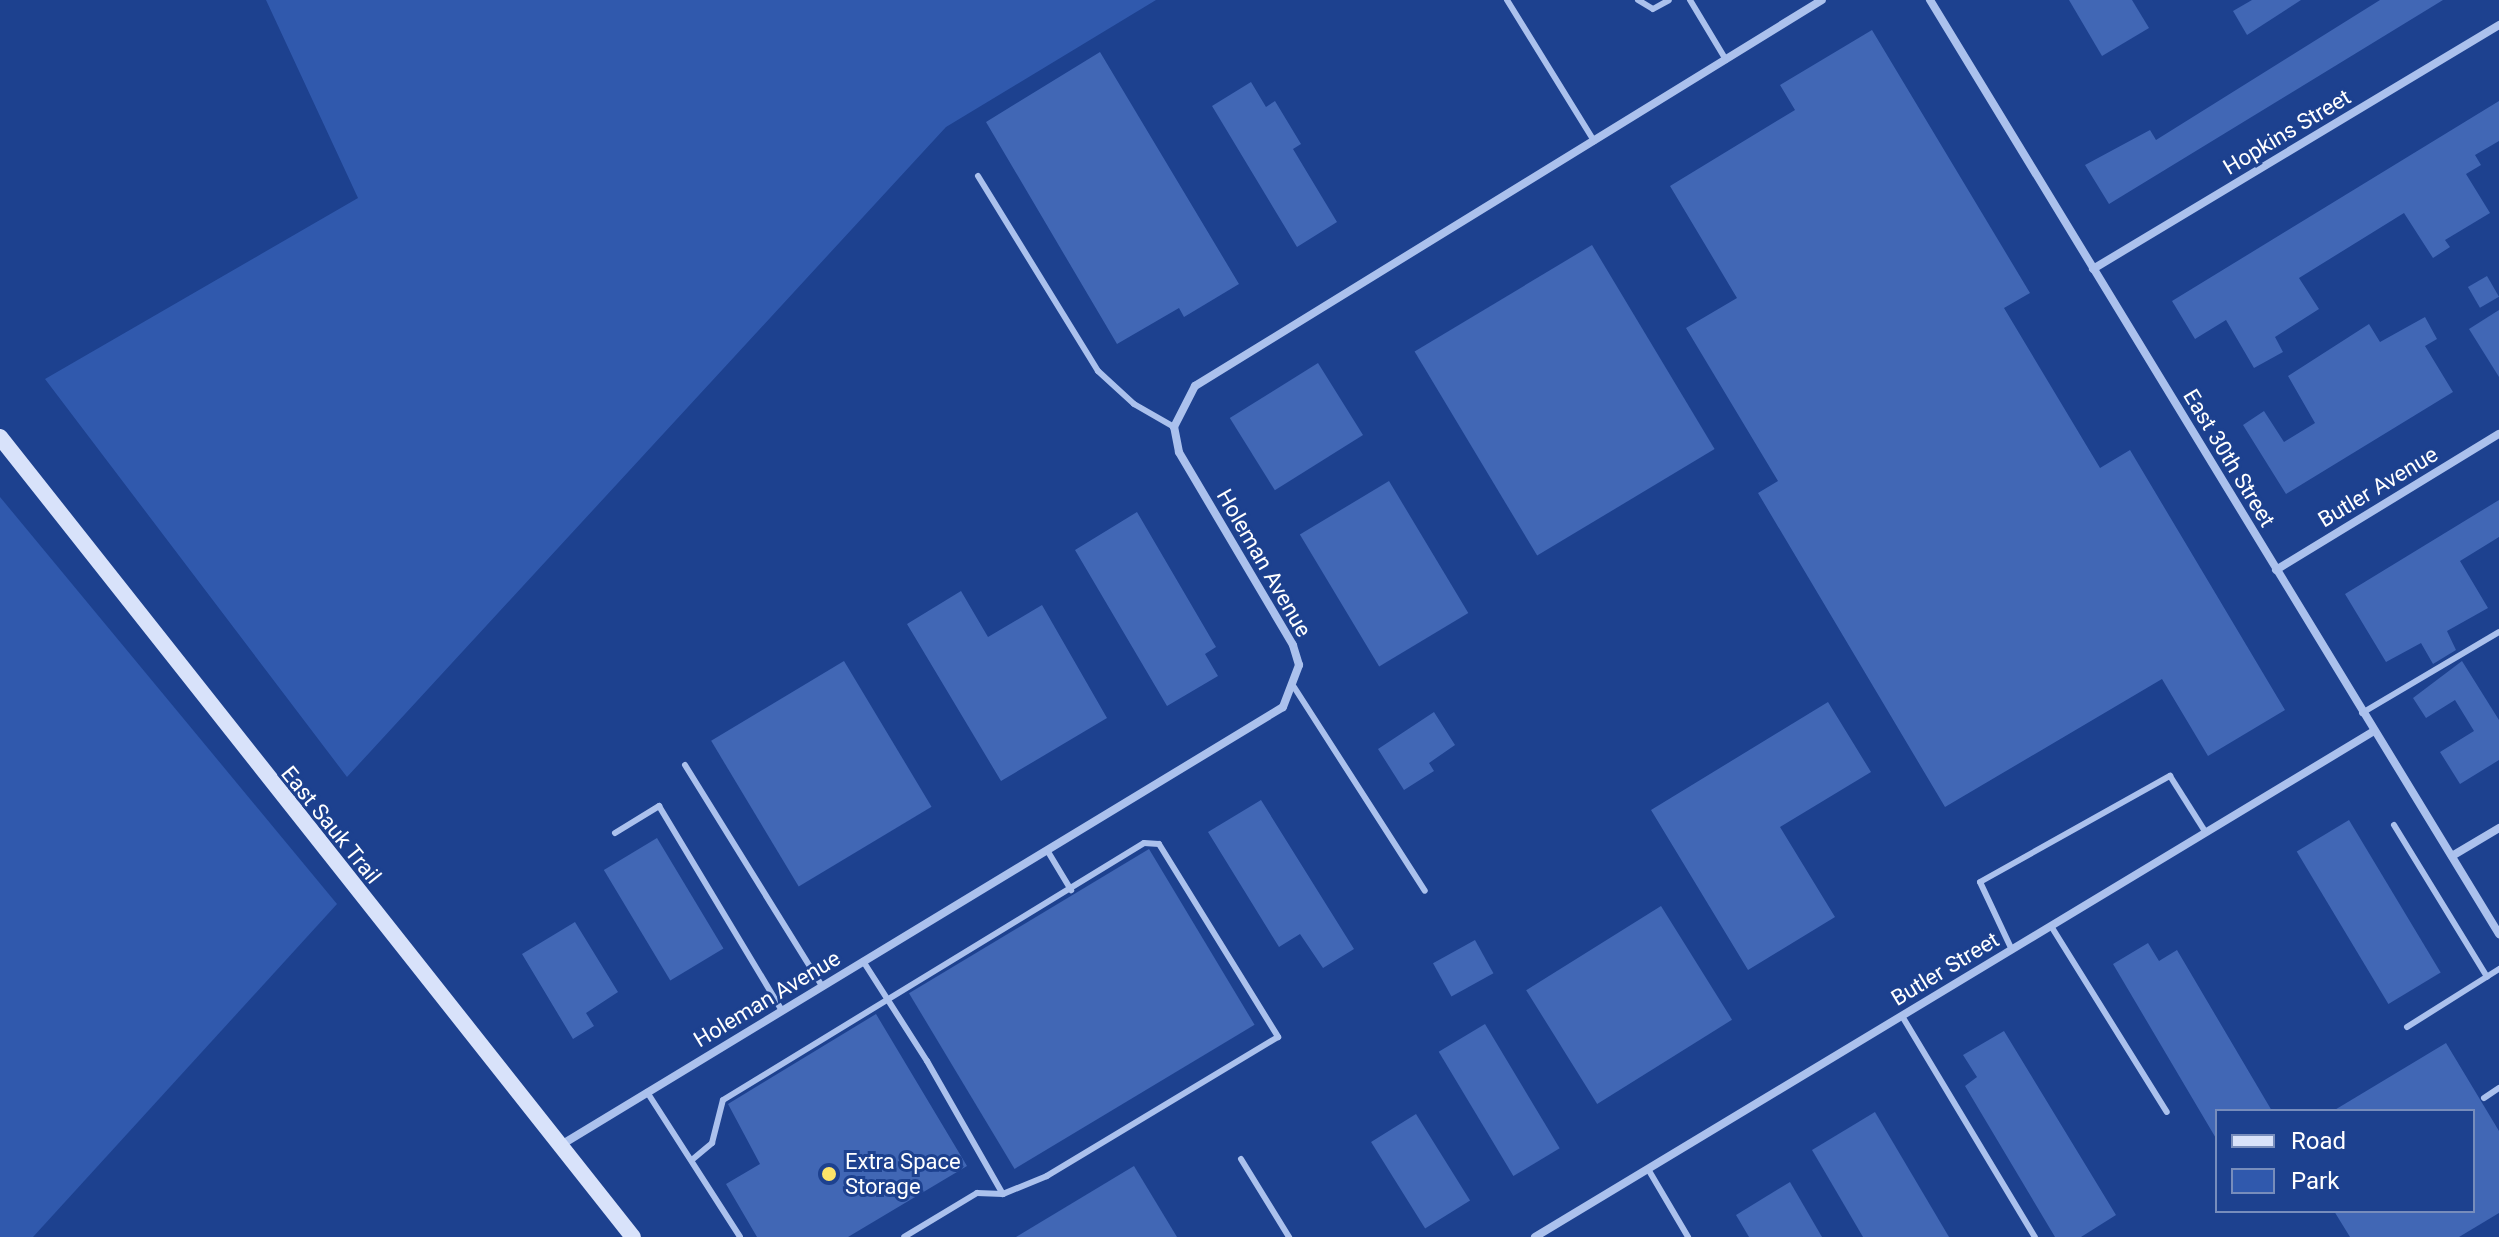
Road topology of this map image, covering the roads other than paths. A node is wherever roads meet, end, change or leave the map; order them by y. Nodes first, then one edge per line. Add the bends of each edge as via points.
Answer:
1 (1507, 0) edge
2 (1638, 0) edge
3 (1669, 0) edge
4 (1690, 0) edge
5 (1822, 0) edge
6 (1930, 0) edge
7 (2499, 25) edge
8 (1726, 60) junction
9 (1594, 141) junction
10 (978, 176) dead end
11 (2093, 269) junction
12 (1174, 427) junction
13 (2499, 434) edge
14 (0, 437) edge
15 (2276, 570) junction
16 (2499, 632) edge
17 (1294, 687) junction
18 (2362, 713) junction
19 (2374, 731) junction
20 (685, 765) dead end
21 (2394, 825) dead end
22 (2499, 828) edge
23 (615, 833) dead end
24 (2206, 833) junction
25 (1047, 850) junction
26 (2452, 856) junction
27 (1071, 890) junction
28 (1425, 891) dead end
29 (2051, 926) junction
30 (2499, 934) edge
31 (2012, 950) junction
32 (863, 961) junction
33 (2499, 969) edge
34 (2487, 977) junction
35 (822, 986) junction
36 (890, 1000) junction
37 (782, 1011) junction
38 (1902, 1016) junction
39 (2407, 1027) dead end
40 (2499, 1088) edge
41 (647, 1092) junction
42 (2484, 1098) dead end
43 (2167, 1112) dead end
44 (561, 1145) junction
45 (693, 1159) junction
46 (1241, 1159) dead end
47 (1648, 1169) junction
48 (1003, 1194) junction
49 (633, 1237) edge
50 (740, 1237) edge
51 (904, 1237) edge
52 (1289, 1237) edge
53 (1535, 1237) edge
54 (1688, 1237) edge
55 (2035, 1237) edge

1 - 9 lane
2 - 3 lane via 1653,9
4 - 8 lane
5 - 8 street
6 - 11 street, East 30th Street
7 - 11 street, Hopkins Street
8 - 9 street
9 - 12 street via 1195,386
10 - 12 lane via 1098,371 1134,404
11 - 15 street, East 30th Street
12 - 17 street, Holeman Avenue via 1179,452 1293,645 1299,665
13 - 15 street, Butler Avenue
14 - 44 main road, East Sauk Trail
15 - 18 street, East 30th Street
16 - 18 lane
17 - 25 street, Holeman Avenue via 1283,707
17 - 28 lane
18 - 19 street, East 30th Street
19 - 24 street, Butler Street
19 - 26 street, East 30th Street
20 - 35 lane
21 - 34 lane
22 - 26 street
23 - 37 lane via 659,806
24 - 29 street, Butler Street
24 - 31 lane via 2170,776 1980,882
25 - 27 lane
25 - 32 street, Holeman Avenue
26 - 30 street, East 30th Street
27 - 36 lane
27 - 48 lane via 1144,843 1159,844 1278,1037 1047,1176
29 - 31 street, Butler Street
29 - 43 lane
31 - 38 street, Butler Street
32 - 35 street, Holeman Avenue
32 - 36 lane
33 - 34 lane
34 - 39 lane
35 - 37 street, Holeman Avenue
36 - 45 lane via 723,1100 712,1143
36 - 48 lane
37 - 41 street, Holeman Avenue
38 - 47 street, Butler Street
38 - 55 lane
40 - 42 lane
41 - 44 street, Holeman Avenue
41 - 45 lane
44 - 49 main road, East Sauk Trail
45 - 50 lane
46 - 52 lane
47 - 53 street, Butler Street
47 - 54 lane
48 - 51 lane via 977,1193

